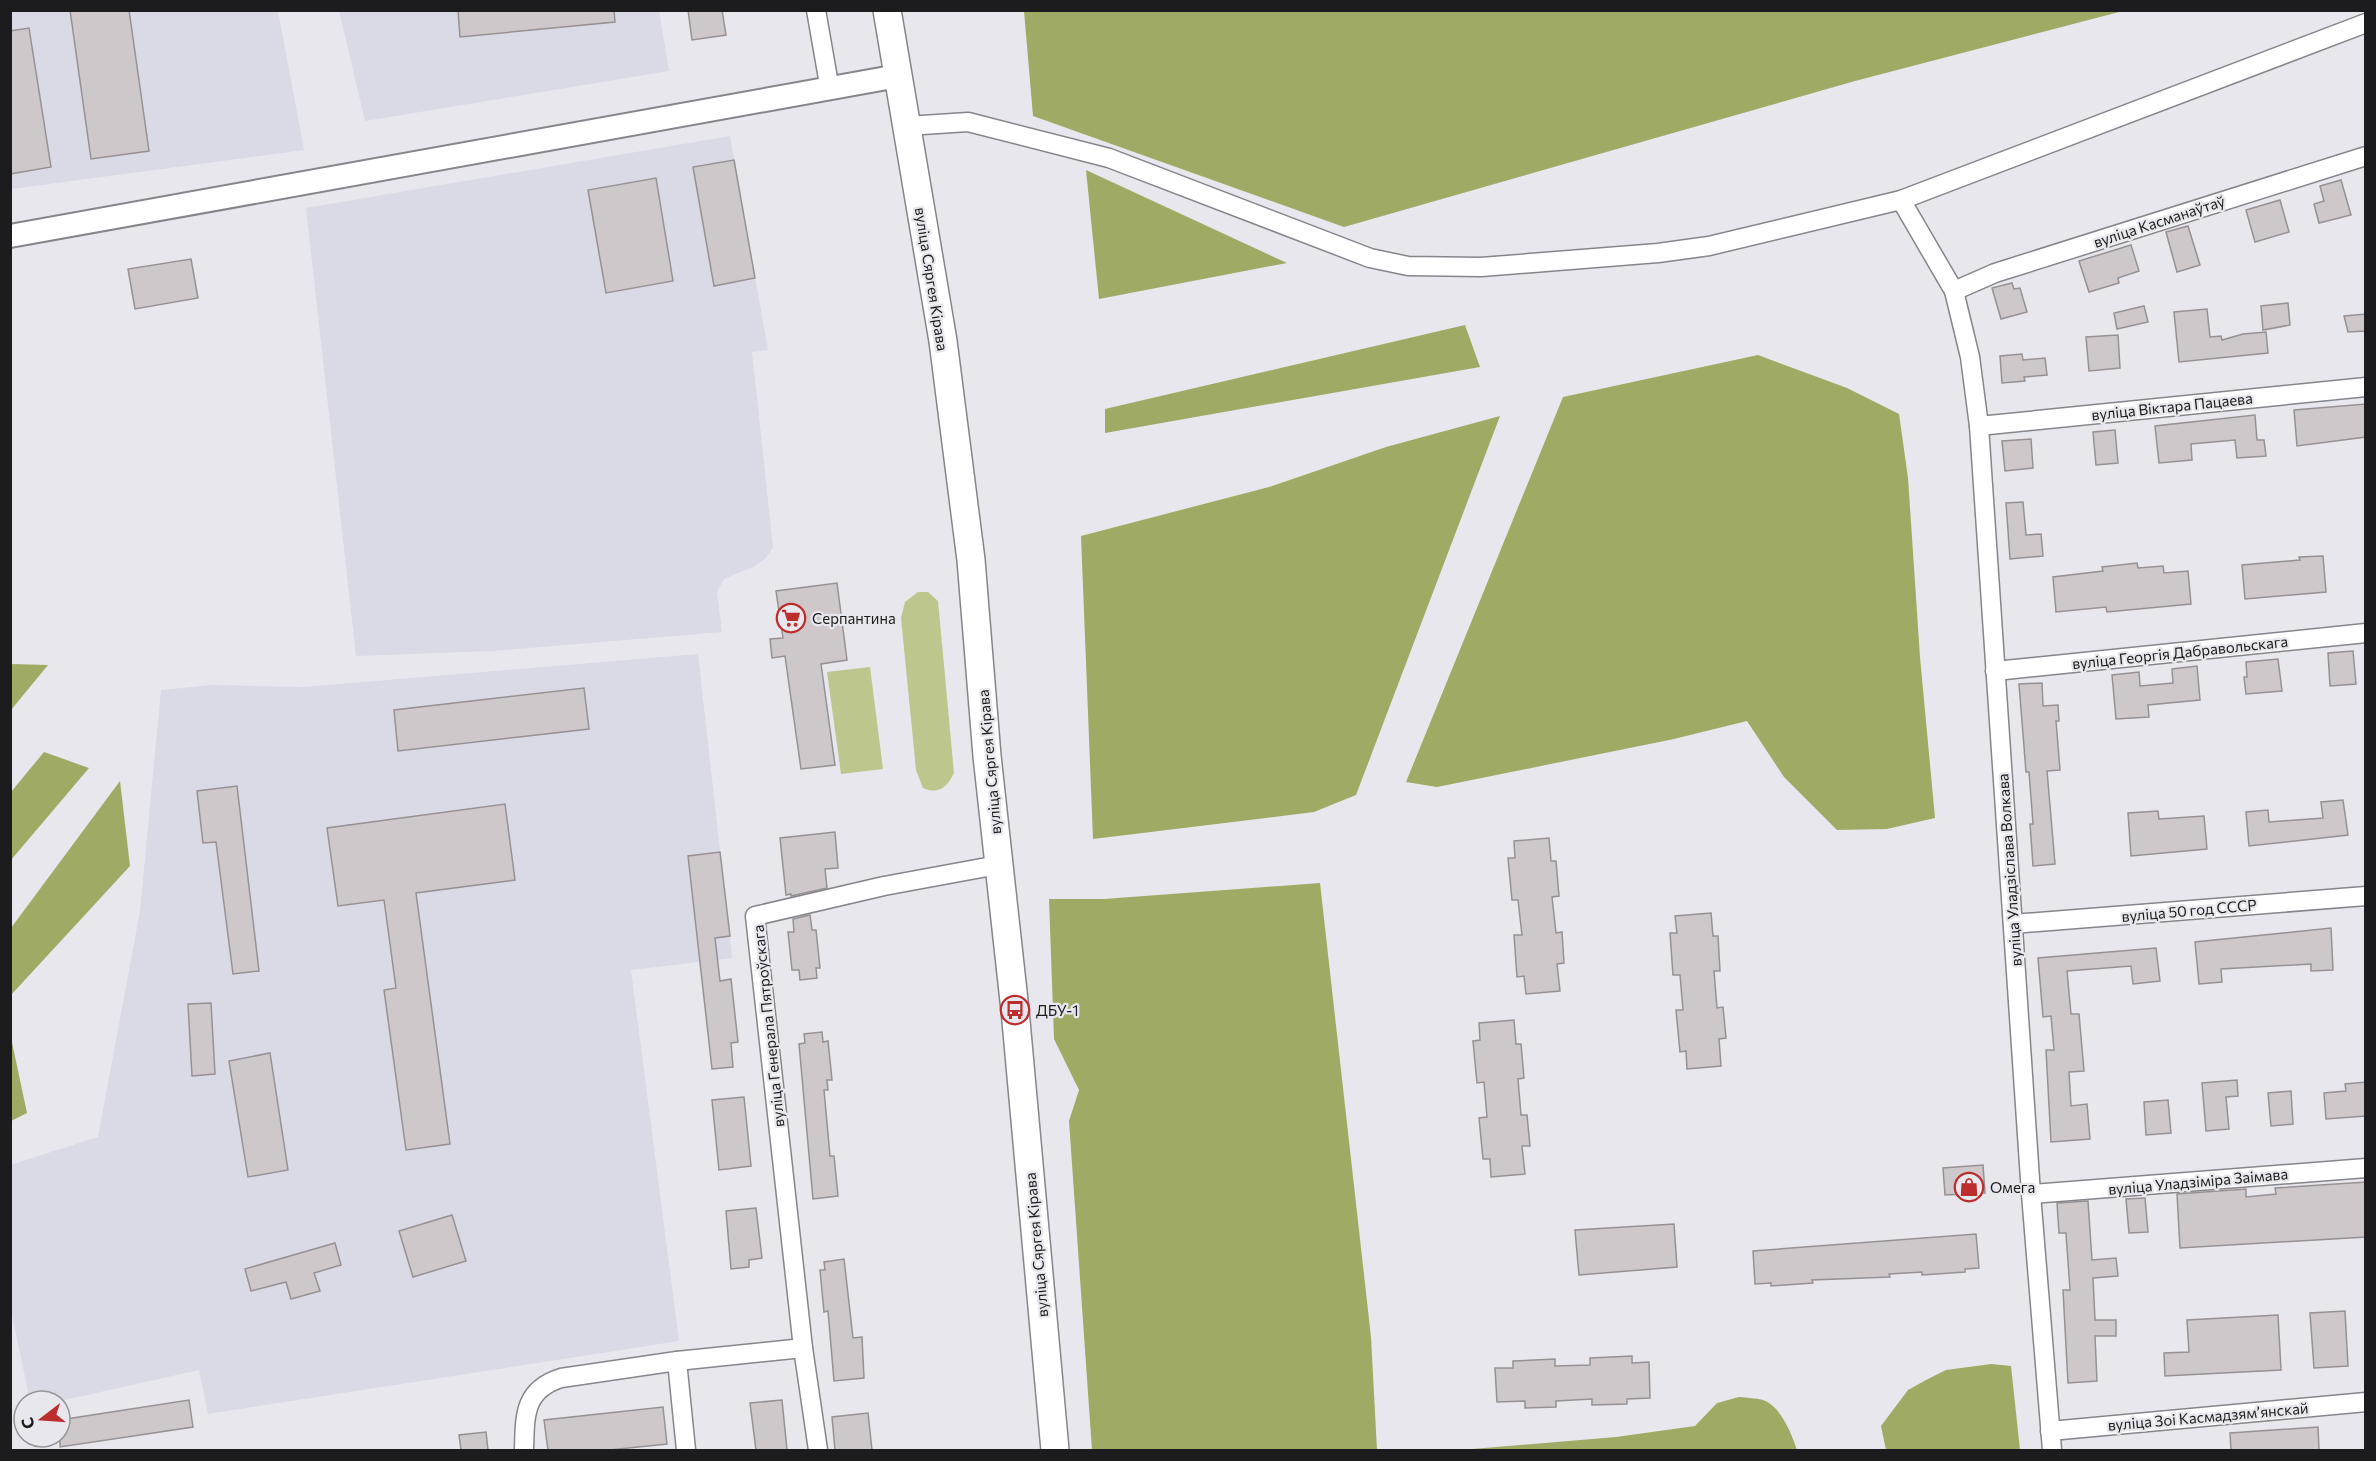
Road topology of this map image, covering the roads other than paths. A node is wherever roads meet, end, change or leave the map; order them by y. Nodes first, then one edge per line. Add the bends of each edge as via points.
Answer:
1 (816, 10) edge
2 (878, 10) edge
3 (887, 10) edge
4 (2366, 23) edge
5 (898, 76) junction
6 (830, 90) junction
7 (907, 126) junction
8 (2366, 156) edge
9 (1901, 200) junction
10 (10, 236) edge
11 (1954, 291) junction
12 (2366, 387) edge
13 (1979, 426) junction
14 (2366, 633) edge
15 (1995, 671) junction
16 (998, 865) junction
17 (2366, 896) edge
18 (2013, 924) junction
19 (2366, 1168) edge
20 (2031, 1194) junction
21 (803, 1348) junction
22 (677, 1361) junction
23 (2366, 1402) edge
24 (2050, 1431) junction
25 (524, 1450) edge
26 (686, 1450) edge
27 (818, 1450) edge
28 (1055, 1450) edge
29 (2052, 1450) edge

1 - 6 street
2 - 5 main road, вуліца Сяргея Кірава
3 - 5 main road, вуліца Сяргея Кірава
4 - 9 street
5 - 6 street
5 - 7 main road, вуліца Сяргея Кірава
6 - 10 street
7 - 9 street via 968,122 1109,158 1333,246 1408,266 1482,267 1691,250
7 - 16 main road, вуліца Сяргея Кірава via 943,341 971,560
8 - 11 street, вуліца Касманаўтаў via 1995,273
9 - 11 street, вуліца Уладзіслава Волкава
11 - 13 street, вуліца Уладзіслава Волкава via 1970,357
12 - 13 street, вуліца Віктара Пацаева
13 - 15 street, вуліца Уладзіслава Волкава
14 - 15 street, вуліца Георгія Дабравольскага
15 - 18 street, вуліца Уладзіслава Волкава
16 - 21 street, вуліца Генерала Пятроўскага via 755,916
16 - 28 main road, вуліца Сяргея Кірава
17 - 18 street, вуліца 50 год СССР
18 - 20 street, вуліца Уладзіслава Волкава
19 - 20 street, вуліца Уладзіміра Заімава
20 - 24 street, вуліца Уладзіслава Волкава
21 - 22 street
21 - 27 street, вуліца Генерала Пятроўскага
22 - 25 street via 551,1381 535,1394 525,1414
22 - 26 street
23 - 24 street, вуліца Зоі Касмадзямʼянскай
24 - 29 street, вуліца Уладзіслава Волкава

